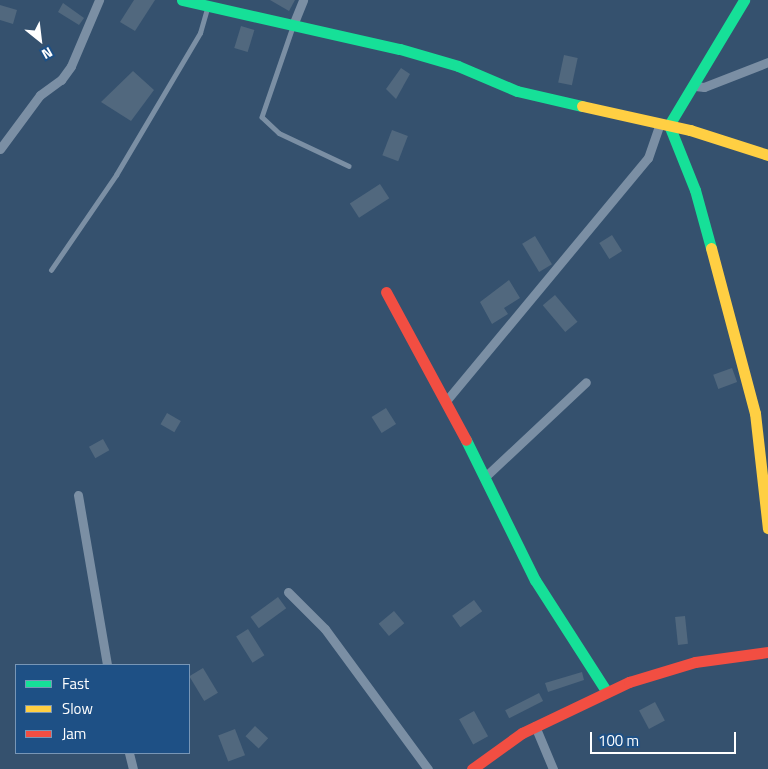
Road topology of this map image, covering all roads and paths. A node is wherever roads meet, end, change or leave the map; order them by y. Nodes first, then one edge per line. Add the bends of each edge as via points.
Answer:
1 (99, 0) edge
2 (182, 0) edge
3 (303, 0) edge
4 (744, 0) edge
5 (208, 7) junction
6 (293, 25) junction
7 (768, 62) edge
8 (695, 86) junction
9 (664, 124) junction
10 (0, 149) edge
11 (768, 155) edge
12 (349, 166) dead end
13 (51, 270) dead end
14 (386, 292) dead end
15 (586, 382) dead end
16 (446, 401) junction
17 (486, 476) junction
18 (78, 495) dead end
19 (768, 528) edge
20 (288, 592) dead end
21 (768, 652) edge
22 (107, 664) edge
23 (608, 692) junction
24 (534, 726) junction
25 (129, 754) edge
26 (133, 769) edge
27 (428, 769) edge
28 (472, 769) edge
29 (553, 769) edge

1 - 10 street via 71,66 61,80 40,95
2 - 5 street
3 - 6 street
4 - 8 street
5 - 6 street
5 - 13 lane via 200,32 116,174
6 - 9 street via 458,66 517,91 539,93
6 - 12 lane via 262,117 279,133
7 - 8 street via 704,87
8 - 9 street
9 - 11 street
9 - 16 street via 648,158
9 - 19 street via 695,190 755,413
14 - 16 street
15 - 17 street
16 - 17 street
17 - 23 street via 534,580
18 - 22 street
20 - 27 street via 325,629
21 - 23 street via 695,662
23 - 24 street
24 - 28 street
24 - 29 street
25 - 26 street

